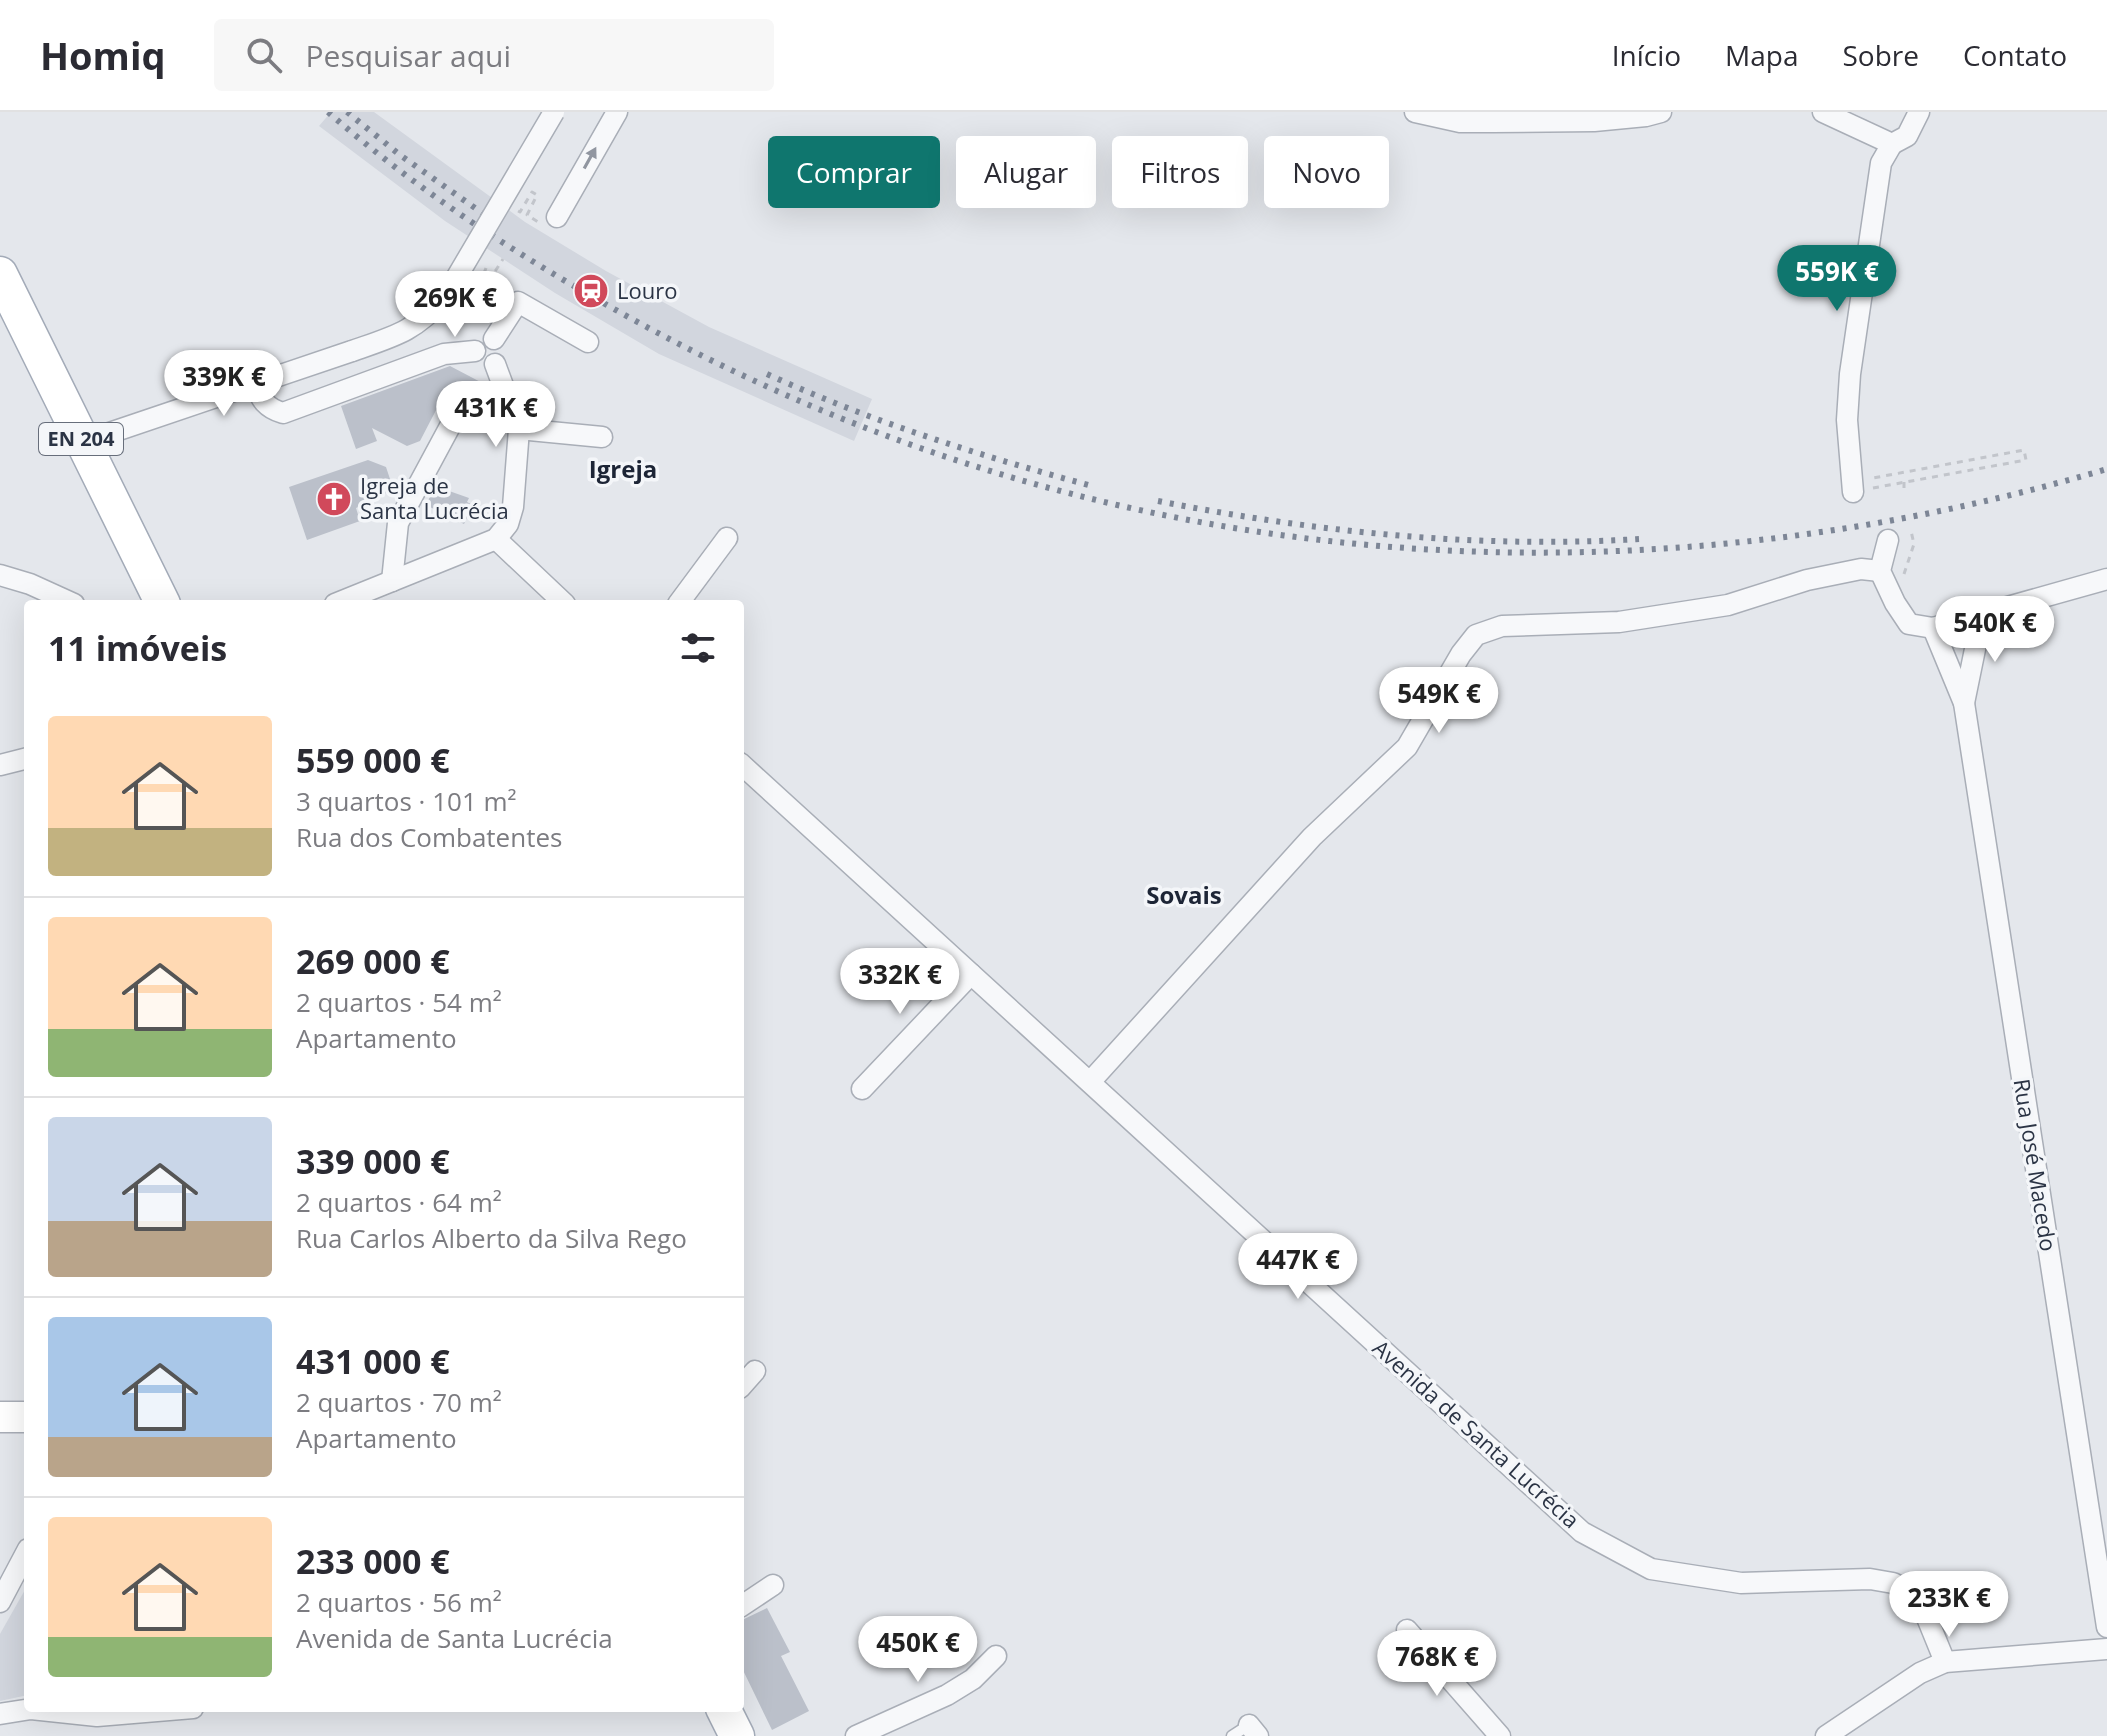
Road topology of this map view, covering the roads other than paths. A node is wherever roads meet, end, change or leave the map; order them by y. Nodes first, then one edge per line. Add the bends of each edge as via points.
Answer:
1 (554, 112) edge
2 (1415, 112) edge
3 (1661, 112) edge
4 (1823, 112) edge
5 (1919, 112) edge
6 (615, 115) edge
7 (1892, 144) junction
8 (557, 217) dead end
9 (0, 274) edge
10 (494, 339) junction
11 (588, 342) dead end
12 (475, 351) junction
13 (495, 364) junction
14 (255, 384) junction
15 (462, 404) dead end
16 (519, 429) junction
17 (602, 437) dead end
18 (83, 442) junction
19 (1853, 487) road end
20 (727, 538) dead end
21 (496, 539) junction
22 (1888, 540) dead end
23 (1880, 571) junction
24 (0, 575) edge
25 (2107, 579) edge
26 (392, 581) junction
27 (65, 600) edge
28 (161, 600) edge
29 (345, 600) edge
30 (561, 600) edge
31 (681, 600) edge
32 (1982, 615) junction
33 (1933, 628) junction
34 (1964, 703) junction
35 (24, 759) edge
36 (0, 765) edge
37 (744, 767) edge
38 (971, 974) junction
39 (1090, 1082) junction
40 (862, 1089) dead end
41 (755, 1371) dead end
42 (744, 1383) edge
43 (0, 1417) edge
44 (24, 1417) edge
45 (24, 1557) edge
46 (773, 1585) dead end
47 (0, 1602) edge
48 (744, 1604) edge
49 (2107, 1627) edge
50 (1407, 1630) dead end
51 (2107, 1649) edge
52 (996, 1656) dead end
53 (1945, 1662) junction
54 (24, 1710) edge
55 (43, 1712) edge
56 (172, 1712) edge
57 (725, 1712) edge
58 (0, 1714) edge
59 (98, 1726) edge
60 (737, 1736) edge
61 (856, 1736) edge
62 (1500, 1736) edge
63 (1826, 1736) edge

1 - 14 street, bridge via 445,297 425,320
2 - 3 street via 1460,122 1594,121
4 - 7 street
5 - 7 street via 1907,136
8 -> 6 street
7 - 19 street via 1881,163 1850,374 1847,420
9 - 18 main road, EN 204
10 - 11 street via 518,302
10 - 12 street via 480,341
10 - 13 street via 502,353
12 - 13 street via 482,365
12 - 14 street via 444,354 283,413 271,410
13 - 16 street
14 - 18 street
15 - 26 street via 398,523
16 - 17 street
16 - 21 street via 513,507
18 - 28 main road, EN 204
20 - 31 street
21 - 26 street
21 - 30 street
22 - 23 street
23 - 33 street via 1909,624
23 - 39 street via 1861,569 1807,580 1728,605 1619,622 1502,626 1476,635 1407,747 1312,837
24 - 27 street
25 - 32 street
26 - 29 street
32 - 33 street
32 - 34 street, Rua José Macedo
33 - 34 street, Rua José Macedo
34 - 49 street, Rua José Macedo
35 - 36 street
37 - 38 street, Avenida de Santa Lucrécia
38 - 39 street, Avenida de Santa Lucrécia
38 - 40 street
39 - 53 street, Avenida de Santa Lucrécia via 1582,1532 1651,1569 1741,1583 1893,1583 1912,1593 1923,1608
41 - 42 street
43 - 44 main road
45 - 47 street
46 - 48 street
50 - 62 street
51 - 53 street
52 - 61 street via 947,1695
53 - 63 street
54 - 58 street
55 - 59 street
56 - 59 street
57 - 60 main road

